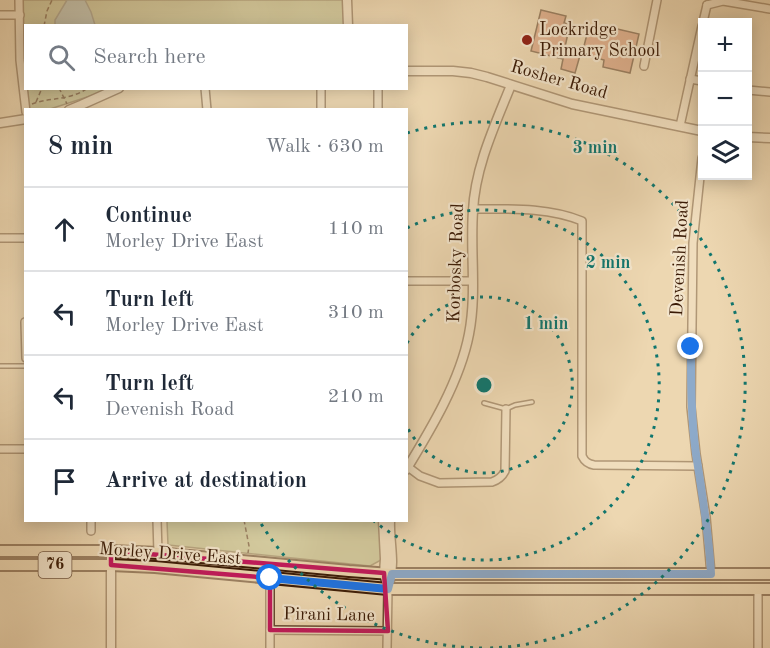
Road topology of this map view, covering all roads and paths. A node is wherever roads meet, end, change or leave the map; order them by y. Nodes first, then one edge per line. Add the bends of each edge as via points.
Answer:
1 (19, 0) edge
2 (52, 0) edge
3 (347, 0) edge
4 (657, 0) edge
5 (704, 3) edge
6 (770, 9) edge
7 (0, 15) edge
8 (20, 15) junction
9 (703, 18) edge
10 (44, 24) edge
11 (348, 24) edge
12 (698, 45) edge
13 (644, 66) dead end
14 (408, 70) edge
15 (690, 79) junction
16 (698, 80) edge
17 (511, 85) junction
18 (41, 90) edge
19 (61, 90) edge
20 (85, 90) edge
21 (115, 90) edge
22 (205, 90) edge
23 (321, 90) edge
24 (378, 90) edge
25 (752, 91) edge
26 (770, 92) edge
27 (65, 98) junction
28 (82, 107) edge
29 (26, 108) edge
30 (68, 108) edge
31 (207, 108) edge
32 (321, 108) edge
33 (378, 108) edge
34 (24, 119) edge
35 (0, 123) edge
36 (680, 126) junction
37 (698, 130) edge
38 (752, 137) edge
39 (770, 138) edge
40 (700, 180) edge
41 (472, 209) junction
42 (0, 238) edge
43 (24, 238) edge
44 (408, 281) edge
45 (472, 281) junction
46 (0, 366) edge
47 (24, 366) edge
48 (532, 402) dead end
49 (484, 403) dead end
50 (506, 409) junction
51 (0, 449) edge
52 (24, 449) edge
53 (408, 466) edge
54 (698, 466) junction
55 (408, 469) edge
56 (91, 522) edge
57 (157, 522) edge
58 (244, 522) edge
59 (383, 522) edge
60 (390, 522) edge
61 (91, 531) dead end
62 (0, 551) edge
63 (111, 551) junction
64 (158, 553) junction
65 (248, 557) dead end
66 (0, 565) edge
67 (111, 565) junction
68 (388, 574) junction
69 (711, 574) junction
70 (770, 574) edge
71 (270, 578) junction
72 (388, 589) junction
73 (764, 589) edge
74 (270, 630) junction
75 (387, 631) junction
76 (111, 648) edge
77 (270, 648) edge
78 (387, 648) edge
79 (758, 648) edge

1 - 8 street
2 - 10 path
3 - 11 street
4 - 13 street
5 - 6 street via 723,1
5 - 9 street
7 - 8 street
8 - 29 street
12 - 15 street
14 - 17 street, Rosher Road via 471,73
15 - 16 street
15 - 36 street
17 - 36 street, Rosher Road via 572,104
17 - 41 street, Korbosky Road via 484,153
18 - 27 path via 36,102
19 - 27 path
20 - 27 path
21 - 28 street
22 - 31 street
23 - 32 street
24 - 33 street
25 - 26 street
27 - 30 path
34 - 35 street
36 - 37 street, Rosher Road
38 - 39 street
40 - 54 street, Devenish Road via 693,243 691,347 691,407
41 - 45 street, Korbosky Road
41 - 54 street via 531,209 582,221 585,461 594,465
42 - 43 street
44 - 45 street
45 - 53 street, Korbosky Road via 471,324 463,357 444,403
46 - 47 lane
48 - 50 lane
49 - 50 lane
50 - 55 street via 505,471 497,480 440,483
51 - 52 street
54 - 69 street, Devenish Road
56 - 61 street
57 - 64 street
58 - 65 path
59 - 68 street
60 - 68 street
62 - 63 main road, Morley Drive East / 76
63 - 64 main road, Morley Drive East / 76
63 - 67 street
64 - 68 main road, Morley Drive East / 76
66 - 67 main road, Morley Drive East / 76
67 - 71 main road, Morley Drive East / 76
67 - 76 street
68 - 69 main road, Morley Drive East / 76
68 - 72 street
69 - 70 main road, Morley Drive East / 76
71 - 72 main road, Morley Drive East / 76
71 - 74 street
72 - 73 main road, Morley Drive East / 76
72 - 75 street
73 - 79 street
74 - 75 street, Pirani Lane
74 - 77 street
75 - 78 street

